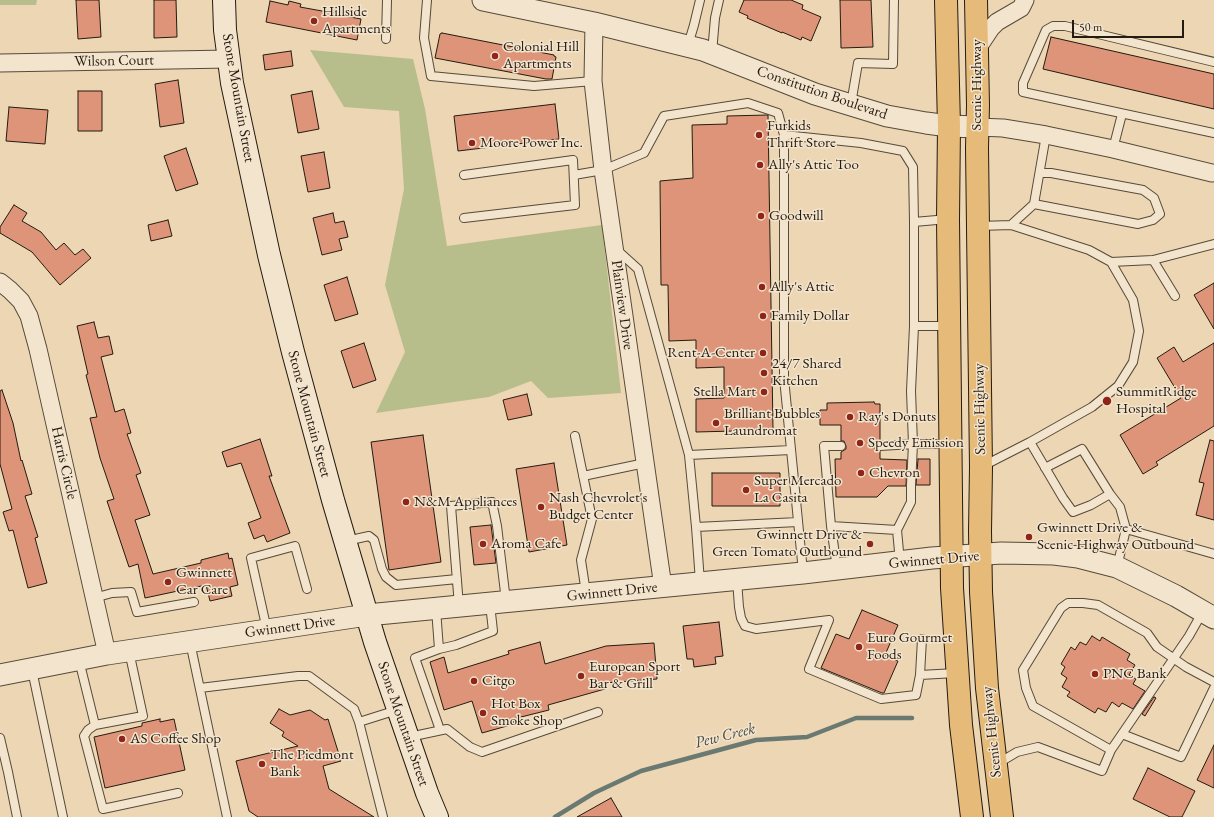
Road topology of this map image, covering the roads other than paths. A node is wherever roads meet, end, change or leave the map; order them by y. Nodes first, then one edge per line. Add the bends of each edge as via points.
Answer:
1 (224, 0) edge
2 (388, 0) edge
3 (427, 0) edge
4 (485, 0) edge
5 (700, 0) edge
6 (719, 0) edge
7 (894, 0) edge
8 (946, 0) edge
9 (976, 0) edge
10 (1025, 0) edge
11 (594, 23) junction
12 (386, 39) dead end
13 (687, 47) junction
14 (977, 49) junction
15 (712, 54) junction
16 (229, 59) junction
17 (1214, 62) edge
18 (0, 63) edge
19 (593, 81) junction
20 (850, 106) junction
21 (1122, 114) junction
22 (948, 126) junction
23 (977, 127) junction
24 (1214, 134) edge
25 (784, 135) junction
26 (1046, 135) junction
27 (1113, 149) junction
28 (603, 170) junction
29 (1040, 173) junction
30 (1212, 174) dead end
31 (464, 175) dead end
32 (574, 175) junction
33 (1034, 204) junction
34 (464, 218) dead end
35 (948, 219) junction
36 (914, 222) junction
37 (1011, 225) junction
38 (978, 226) junction
39 (1214, 244) edge
40 (614, 248) junction
41 (1153, 260) junction
42 (1111, 262) junction
43 (0, 282) edge
44 (1175, 296) dead end
45 (914, 326) junction
46 (949, 326) junction
47 (575, 436) dead end
48 (1030, 442) junction
49 (913, 444) junction
50 (951, 444) junction
51 (841, 446) dead end
52 (880, 446) dead end
53 (791, 450) junction
54 (689, 455) junction
55 (645, 463) junction
56 (981, 467) junction
57 (1045, 468) junction
58 (583, 476) junction
59 (1110, 494) junction
60 (798, 522) junction
61 (831, 526) junction
62 (696, 527) junction
63 (1126, 529) junction
64 (897, 530) junction
65 (345, 541) junction
66 (1214, 554) edge
67 (980, 555) junction
68 (952, 556) junction
69 (900, 562) junction
70 (1117, 567) junction
71 (837, 570) junction
72 (803, 573) junction
73 (457, 579) junction
74 (737, 580) junction
75 (700, 583) junction
76 (663, 587) junction
77 (307, 589) dead end
78 (586, 594) junction
79 (94, 598) junction
80 (194, 602) dead end
81 (498, 602) junction
82 (459, 606) junction
83 (436, 609) junction
84 (1208, 615) edge
85 (367, 616) junction
86 (267, 630) junction
87 (922, 639) dead end
88 (190, 642) junction
89 (439, 648) junction
90 (129, 650) junction
91 (107, 654) junction
92 (1173, 658) junction
93 (79, 659) junction
94 (32, 669) junction
95 (956, 673) junction
96 (920, 674) junction
97 (0, 675) edge
98 (1214, 682) edge
99 (200, 688) junction
100 (1214, 688) edge
101 (398, 710) junction
102 (598, 712) dead end
103 (360, 722) junction
104 (95, 725) junction
105 (440, 730) junction
106 (1122, 734) junction
107 (408, 737) junction
108 (0, 738) edge
109 (1110, 750) junction
110 (996, 765) junction
111 (178, 793) dead end
112 (16, 817) edge
113 (63, 817) edge
114 (227, 817) edge
115 (383, 817) edge
116 (437, 817) edge
117 (972, 817) edge
118 (1002, 817) edge

1 - 16 main road, Stone Mountain Street
2 - 12 lane
3 - 19 lane via 424,38 431,76 534,86
4 - 11 street, Constitution Boulevard
5 - 13 lane
6 - 15 lane
7 - 20 lane via 893,64 858,63
8 - 22 highway, Scenic Highway
9 - 14 highway, Scenic Highway
10 - 14 street via 1021,8 991,28
11 - 13 street, Constitution Boulevard
11 - 19 street, Plainview Drive
13 - 15 street, Constitution Boulevard
14 - 23 highway, Scenic Highway
15 - 20 street, Constitution Boulevard
16 - 18 street, Wilson Court
16 - 65 main road, Stone Mountain Street via 291,344
17 - 21 lane via 1065,26 1053,26 1046,30 1023,83 1023,92
19 - 28 street, Plainview Drive
20 - 22 street, Constitution Boulevard via 926,124
21 - 24 lane
21 - 27 lane
22 - 23 street, Constitution Boulevard
22 - 35 highway, Scenic Highway
23 - 26 street, Constitution Boulevard via 1003,128
23 - 38 highway, Scenic Highway
25 - 28 lane via 778,113 748,103 664,116 644,154
25 - 36 lane via 861,143 903,151 913,167
25 - 53 lane via 784,378
26 - 27 street, Constitution Boulevard
26 - 29 lane
27 - 30 street, Constitution Boulevard
28 - 32 lane
28 - 40 street, Plainview Drive
29 - 33 lane
29 - 33 lane via 1142,190 1154,198 1160,214 1153,220 1138,224
31 - 32 lane via 573,160
32 - 34 lane via 575,205
33 - 37 lane
35 - 36 lane
35 - 46 highway, Scenic Highway
36 - 45 lane
37 - 38 lane
37 - 42 lane via 1089,250
38 - 56 highway, Scenic Highway
39 - 41 lane
40 - 54 lane via 638,269
40 - 55 street, Plainview Drive
41 - 42 lane
41 - 44 lane
42 - 48 lane via 1133,300 1139,331 1133,362 1118,386 1092,407
43 - 79 street, Harris Circle via 21,301 29,316
45 - 46 lane
45 - 49 lane via 911,391
46 - 50 highway, Scenic Highway
47 - 58 lane
48 - 56 lane
48 - 57 lane
49 - 50 lane
49 - 52 lane
49 - 64 lane via 911,502
50 - 68 highway, Scenic Highway
51 - 61 lane via 824,446
53 - 54 lane
53 - 60 lane
54 - 62 lane
55 - 58 lane
55 - 76 street, Plainview Drive
56 - 67 highway, Scenic Highway
57 - 59 lane via 1073,512
57 - 59 lane via 1082,449
58 - 78 lane via 592,519 582,560
59 - 63 lane via 1120,507
60 - 62 lane
60 - 72 lane
61 - 64 lane
61 - 71 lane
62 - 75 lane
63 - 66 lane
63 - 70 lane
64 - 69 lane
65 - 73 lane via 369,536 374,540 382,569 386,577 396,585
65 - 85 main road, Stone Mountain Street
67 - 68 street, Gwinnett Drive
67 - 70 street, Gwinnett Drive via 1054,554
67 - 110 highway, Scenic Highway via 987,688
68 - 69 street, Gwinnett Drive
68 - 95 highway, Scenic Highway
69 - 71 street, Gwinnett Drive
70 - 84 street, Gwinnett Drive
71 - 72 street, Gwinnett Drive
72 - 74 street, Gwinnett Drive
73 - 81 lane via 451,506 492,502 497,526
73 - 82 lane
74 - 75 street, Gwinnett Drive
74 - 96 lane via 739,607 745,626 756,628 829,620 810,669 881,699 916,695
75 - 76 street, Gwinnett Drive
76 - 78 street, Gwinnett Drive
77 - 86 lane via 295,546 251,558
78 - 81 street, Gwinnett Drive
79 - 80 lane via 112,593 131,592 136,612
79 - 91 street, Harris Circle
81 - 82 street, Gwinnett Drive
81 - 89 lane via 493,631 456,645
82 - 83 street, Gwinnett Drive
83 - 85 street, Gwinnett Drive
83 - 89 lane
84 - 92 lane
85 - 86 street, Gwinnett Drive
85 - 101 main road, Stone Mountain Street
86 - 88 street, Gwinnett Drive
87 - 96 lane
88 - 90 street, Gwinnett Drive
88 - 99 lane
89 - 105 lane via 415,658
90 - 91 street, Gwinnett Drive
90 - 104 lane via 144,716
91 - 93 street, Gwinnett Drive
92 - 98 lane
92 - 106 lane
92 - 109 lane via 1158,647 1147,633 1098,605 1068,603 1061,608 1023,670 1026,688 1033,706
93 - 94 street, Gwinnett Drive
93 - 104 lane
94 - 97 street, Gwinnett Drive
94 - 113 lane
95 - 96 lane
95 - 117 highway, Scenic Highway
99 - 103 lane via 309,676 354,709
99 - 114 lane
100 - 106 lane via 1181,756
101 - 103 lane
101 - 107 main road, Stone Mountain Street
102 - 105 lane via 482,752 470,747 447,729
103 - 115 lane
104 - 111 lane via 84,736 103,809
105 - 107 lane
106 - 109 lane
107 - 116 main road, Stone Mountain Street
108 - 112 lane
109 - 110 lane via 1102,771 1038,747 1016,752
110 - 118 highway, Scenic Highway

